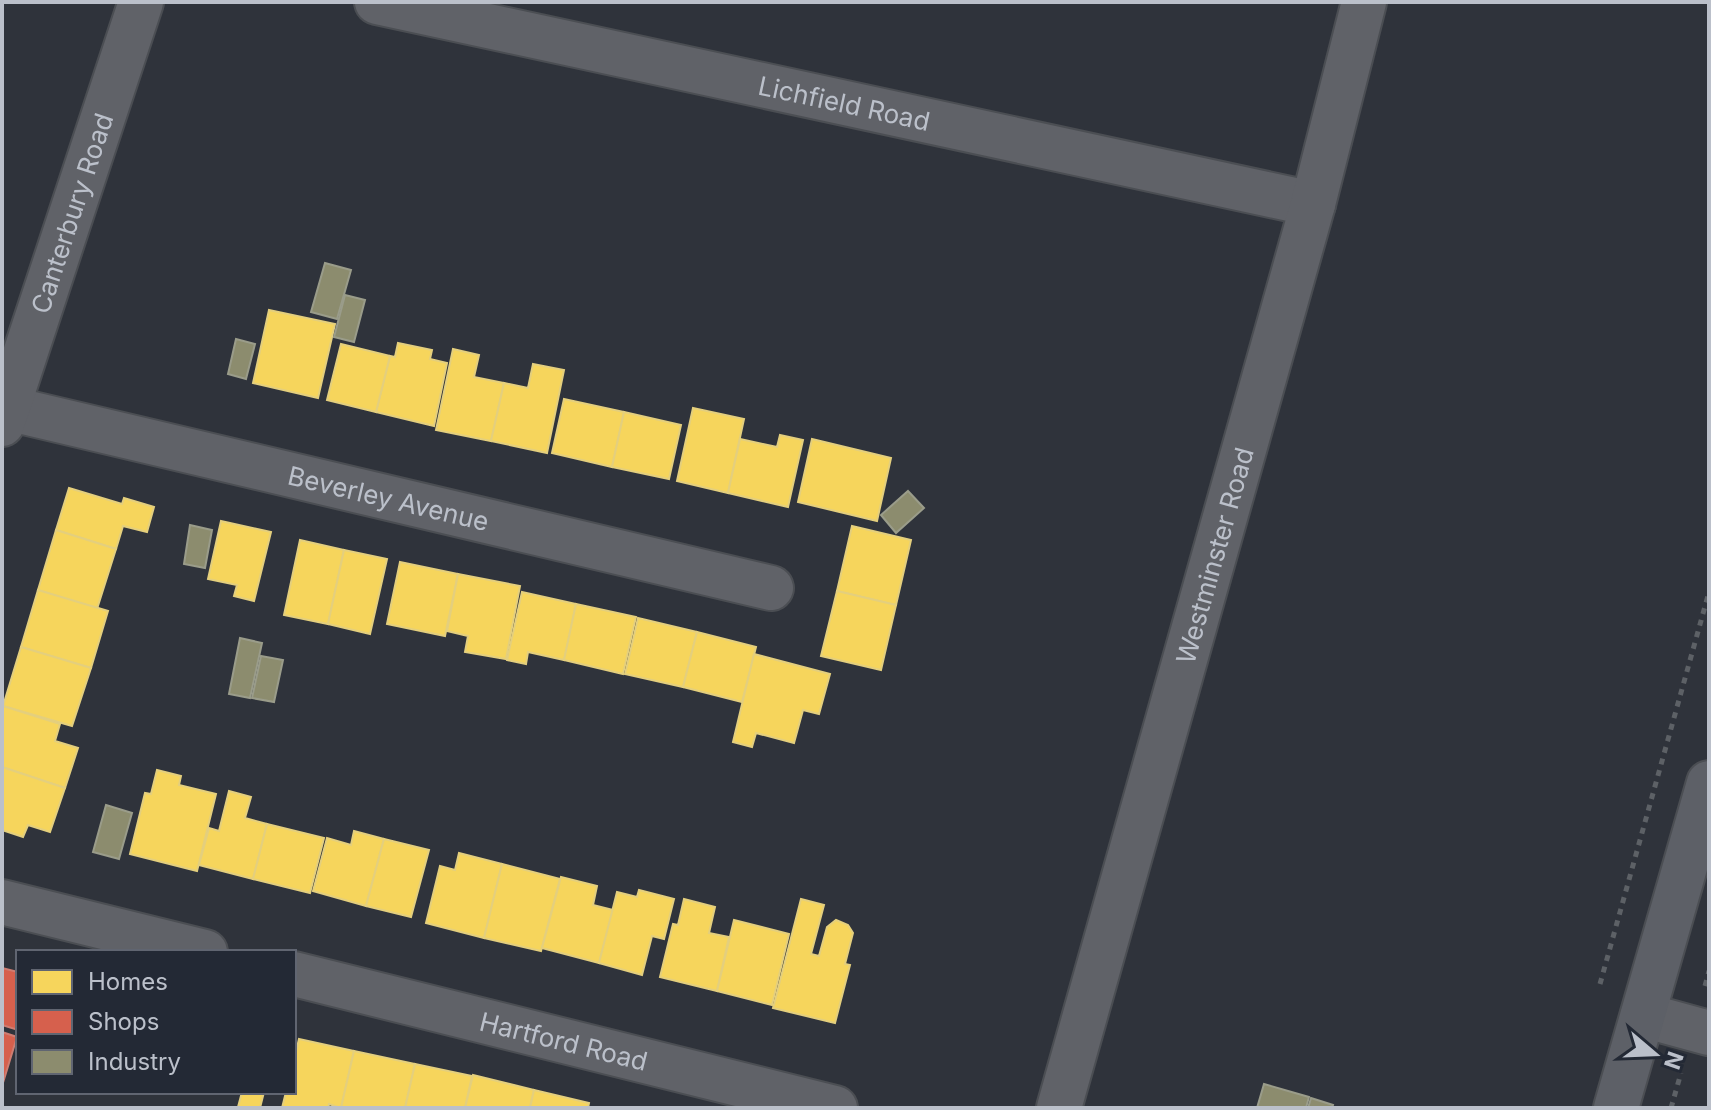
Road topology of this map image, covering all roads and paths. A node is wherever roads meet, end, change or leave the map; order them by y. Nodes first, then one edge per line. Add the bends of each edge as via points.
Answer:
1 (141, 2) edge
2 (377, 2) edge
3 (1364, 2) edge
4 (1313, 204) junction
5 (4, 416) edge
6 (771, 588) dead end
7 (1709, 592) edge
8 (1709, 783) edge
9 (2, 902) edge
10 (197, 950) edge
11 (296, 974) edge
12 (1599, 988) dead end
13 (1643, 1015) junction
14 (1709, 1033) edge
15 (835, 1108) edge
16 (1059, 1108) edge
17 (1616, 1108) edge

1 - 5 street, Canterbury Road
2 - 4 street, Lichfield Road
3 - 4 street, Westminster Road
4 - 16 street, Westminster Road
5 - 6 street, Beverley Avenue
7 - 12 path
8 - 13 main road
9 - 10 street
11 - 15 street, Hartford Road
13 - 14 street
13 - 17 main road

